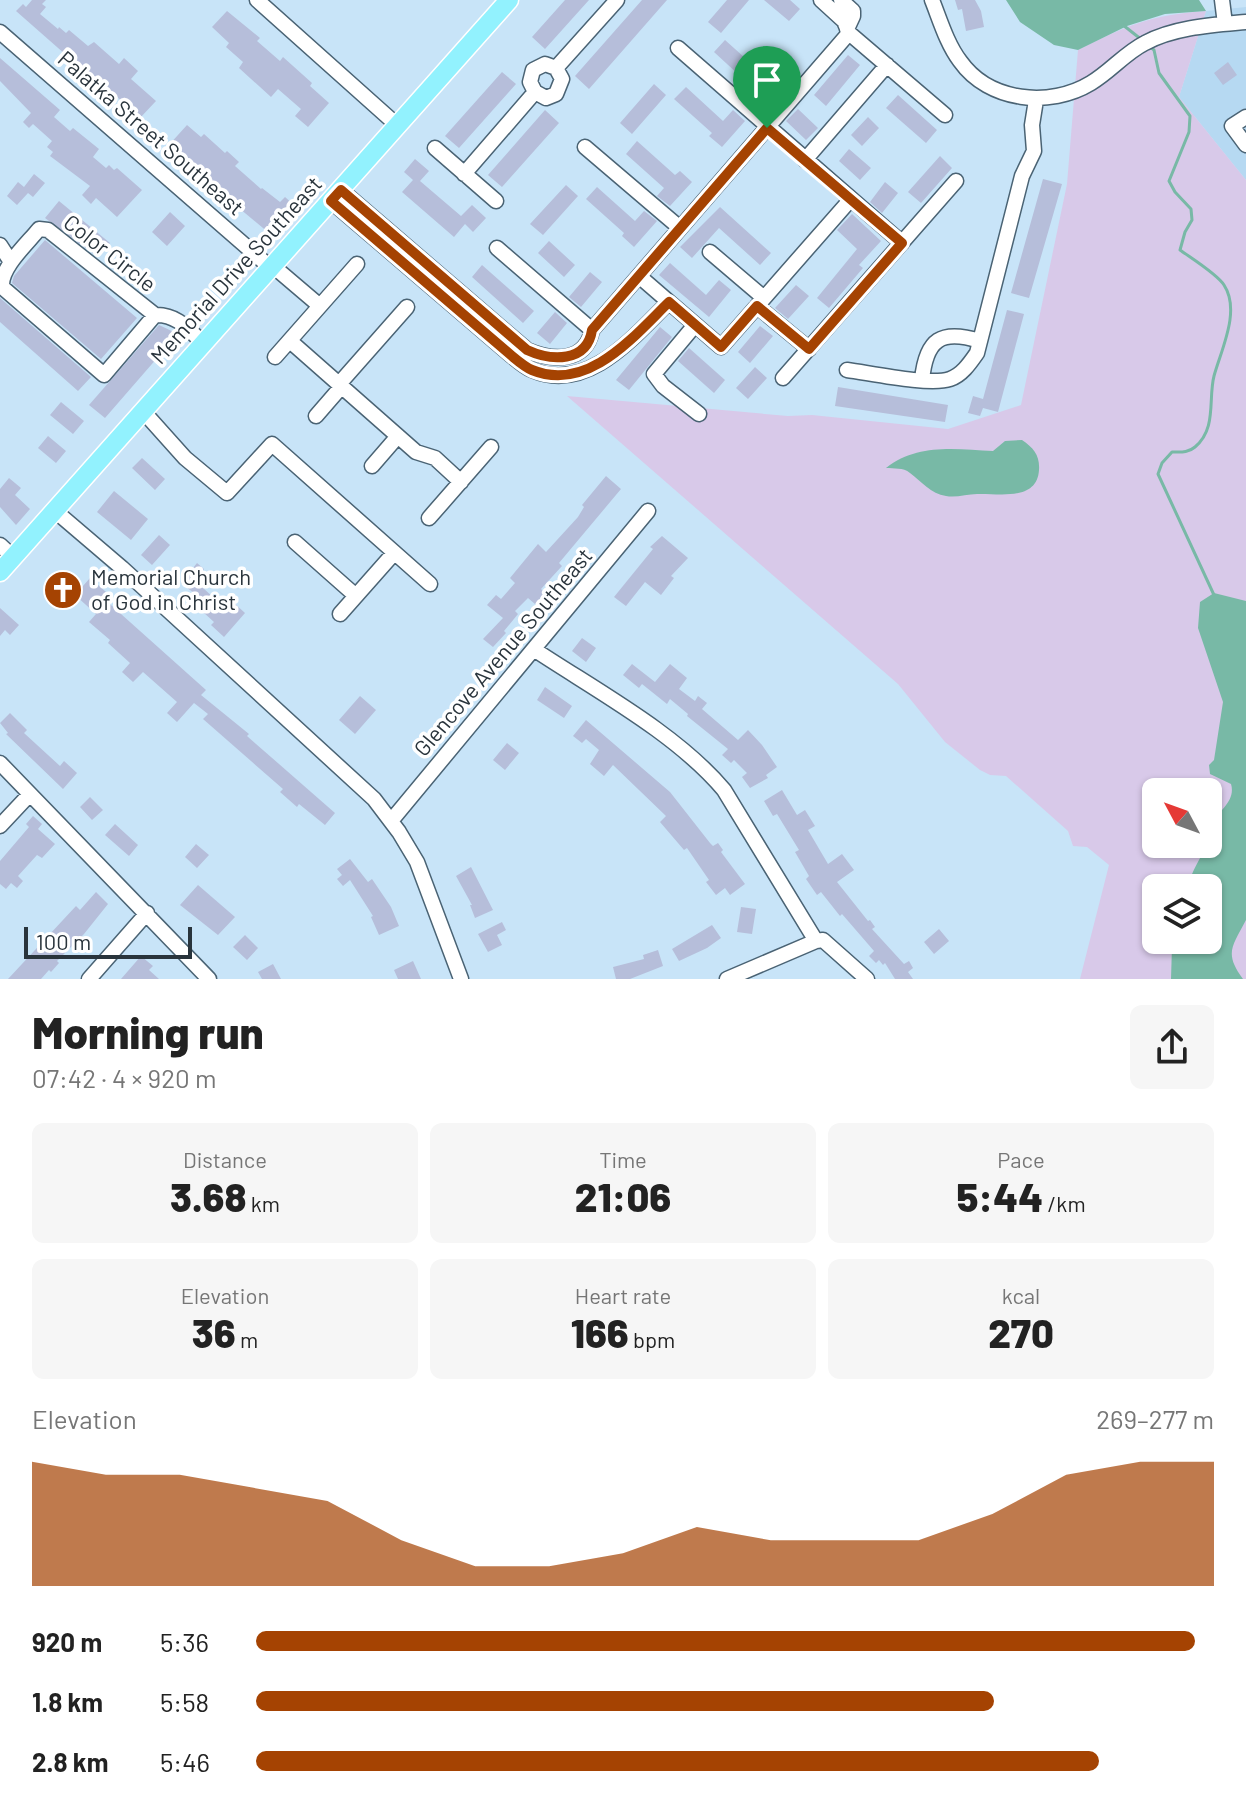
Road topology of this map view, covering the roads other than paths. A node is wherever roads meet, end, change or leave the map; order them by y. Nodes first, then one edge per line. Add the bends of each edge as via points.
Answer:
1 (257, 0) edge
2 (509, 0) edge
3 (617, 0) edge
4 (821, 0) edge
5 (841, 0) edge
6 (932, 0) edge
7 (1222, 0) edge
8 (1246, 22) edge
9 (1225, 24) junction
10 (848, 31) junction
11 (0, 32) edge
12 (678, 48) dead end
13 (887, 65) junction
14 (556, 68) junction
15 (535, 92) junction
16 (1036, 100) junction
17 (945, 115) dead end
18 (1246, 117) edge
19 (398, 126) junction
20 (767, 128) junction
21 (1246, 145) edge
22 (585, 147) dead end
23 (435, 148) dead end
24 (805, 160) junction
25 (464, 174) junction
26 (956, 181) dead end
27 (336, 195) junction
28 (851, 199) junction
29 (496, 201) dead end
30 (680, 228) junction
31 (902, 243) junction
32 (0, 245) edge
33 (497, 248) dead end
34 (710, 252) dead end
35 (11, 262) junction
36 (357, 264) dead end
37 (272, 267) junction
38 (639, 276) junction
39 (669, 302) junction
40 (760, 302) junction
41 (320, 306) junction
42 (407, 307) dead end
43 (155, 315) junction
44 (695, 325) junction
45 (592, 330) junction
46 (290, 341) junction
47 (980, 341) junction
48 (204, 344) junction
49 (809, 349) junction
50 (582, 350) junction
51 (275, 357) dead end
52 (593, 366) junction
53 (847, 370) dead end
54 (783, 378) dead end
55 (922, 380) junction
56 (340, 385) junction
57 (142, 410) junction
58 (699, 414) dead end
59 (316, 416) dead end
60 (398, 436) junction
61 (491, 447) dead end
62 (372, 466) dead end
63 (461, 482) junction
64 (54, 510) junction
65 (648, 511) dead end
66 (429, 518) dead end
67 (295, 542) dead end
68 (7, 551) edge
69 (394, 553) junction
70 (0, 572) edge
71 (430, 584) dead end
72 (356, 596) junction
73 (340, 614) dead end
74 (535, 650) junction
75 (0, 763) edge
76 (30, 794) junction
77 (391, 821) junction
78 (0, 826) edge
79 (147, 913) junction
80 (816, 941) junction
81 (89, 979) edge
82 (209, 979) edge
83 (461, 979) edge
84 (727, 979) edge
85 (867, 979) edge

1 - 19 street
2 - 19 main road, Memorial Drive Southeast
3 - 14 street
4 - 10 street
5 - 10 street via 853,11
6 - 16 street via 969,72 999,90
7 - 9 street
8 - 9 street
9 - 16 street via 1159,36 1090,84
10 - 13 street
10 - 20 street
11 - 37 street, Palatka Street Southeast
12 - 20 street
13 - 17 street
13 - 24 street
14 - 15 street via 545,64 533,70 530,82
14 - 15 street via 562,84 556,94 546,98
15 - 25 street
16 - 47 street via 1034,151 1022,176
18 - 21 street via 1232,126
19 - 27 main road, Memorial Drive Southeast
20 - 24 street
20 - 30 street
22 - 30 street
23 - 25 street
24 - 28 street
25 - 29 street
26 - 31 street
27 - 37 main road, Memorial Drive Southeast
27 - 50 street via 527,350 557,359
27 - 52 street via 531,370 572,376
28 - 31 street
28 - 40 street
30 - 38 street
31 - 49 street
32 - 35 street
33 - 45 street
34 - 40 street
35 - 43 street, Color Circle via 39,229 48,230
35 - 43 street via 3,271 2,287 104,375
36 - 41 street
37 - 41 street, Palatka Street Southeast
37 - 48 main road, Memorial Drive Southeast
38 - 39 street
38 - 45 street
39 - 44 street
39 - 52 street via 625,345
40 - 44 street via 721,347
40 - 49 street
41 - 46 street
42 - 56 street
43 - 48 street, Color Circle via 176,319
44 - 58 street via 654,374
45 - 50 street
46 - 51 street
46 - 56 street
47 - 55 street via 960,374 948,380
47 - 55 street via 952,335 939,339 928,349
48 - 57 main road, Memorial Drive Southeast
49 - 54 street
50 - 52 street
53 - 55 street
56 - 59 street
56 - 60 street
57 - 64 main road, Memorial Drive Southeast
57 - 69 street via 185,458 227,493 272,444
60 - 62 street
60 - 63 street via 416,452 435,458
61 - 63 street
63 - 66 street
64 - 68 main road, Memorial Drive Southeast
64 - 77 street via 353,777
65 - 74 street, Glencove Avenue Southeast
67 - 72 street
68 - 70 main road, Memorial Drive Southeast
69 - 71 street
69 - 72 street
72 - 73 street
74 - 77 street, Glencove Avenue Southeast
74 - 80 street via 666,737 712,775
75 - 76 street
76 - 78 street
76 - 79 street
77 - 83 street via 417,862
79 - 81 street
79 - 82 street
80 - 84 street
80 - 85 street via 823,940

